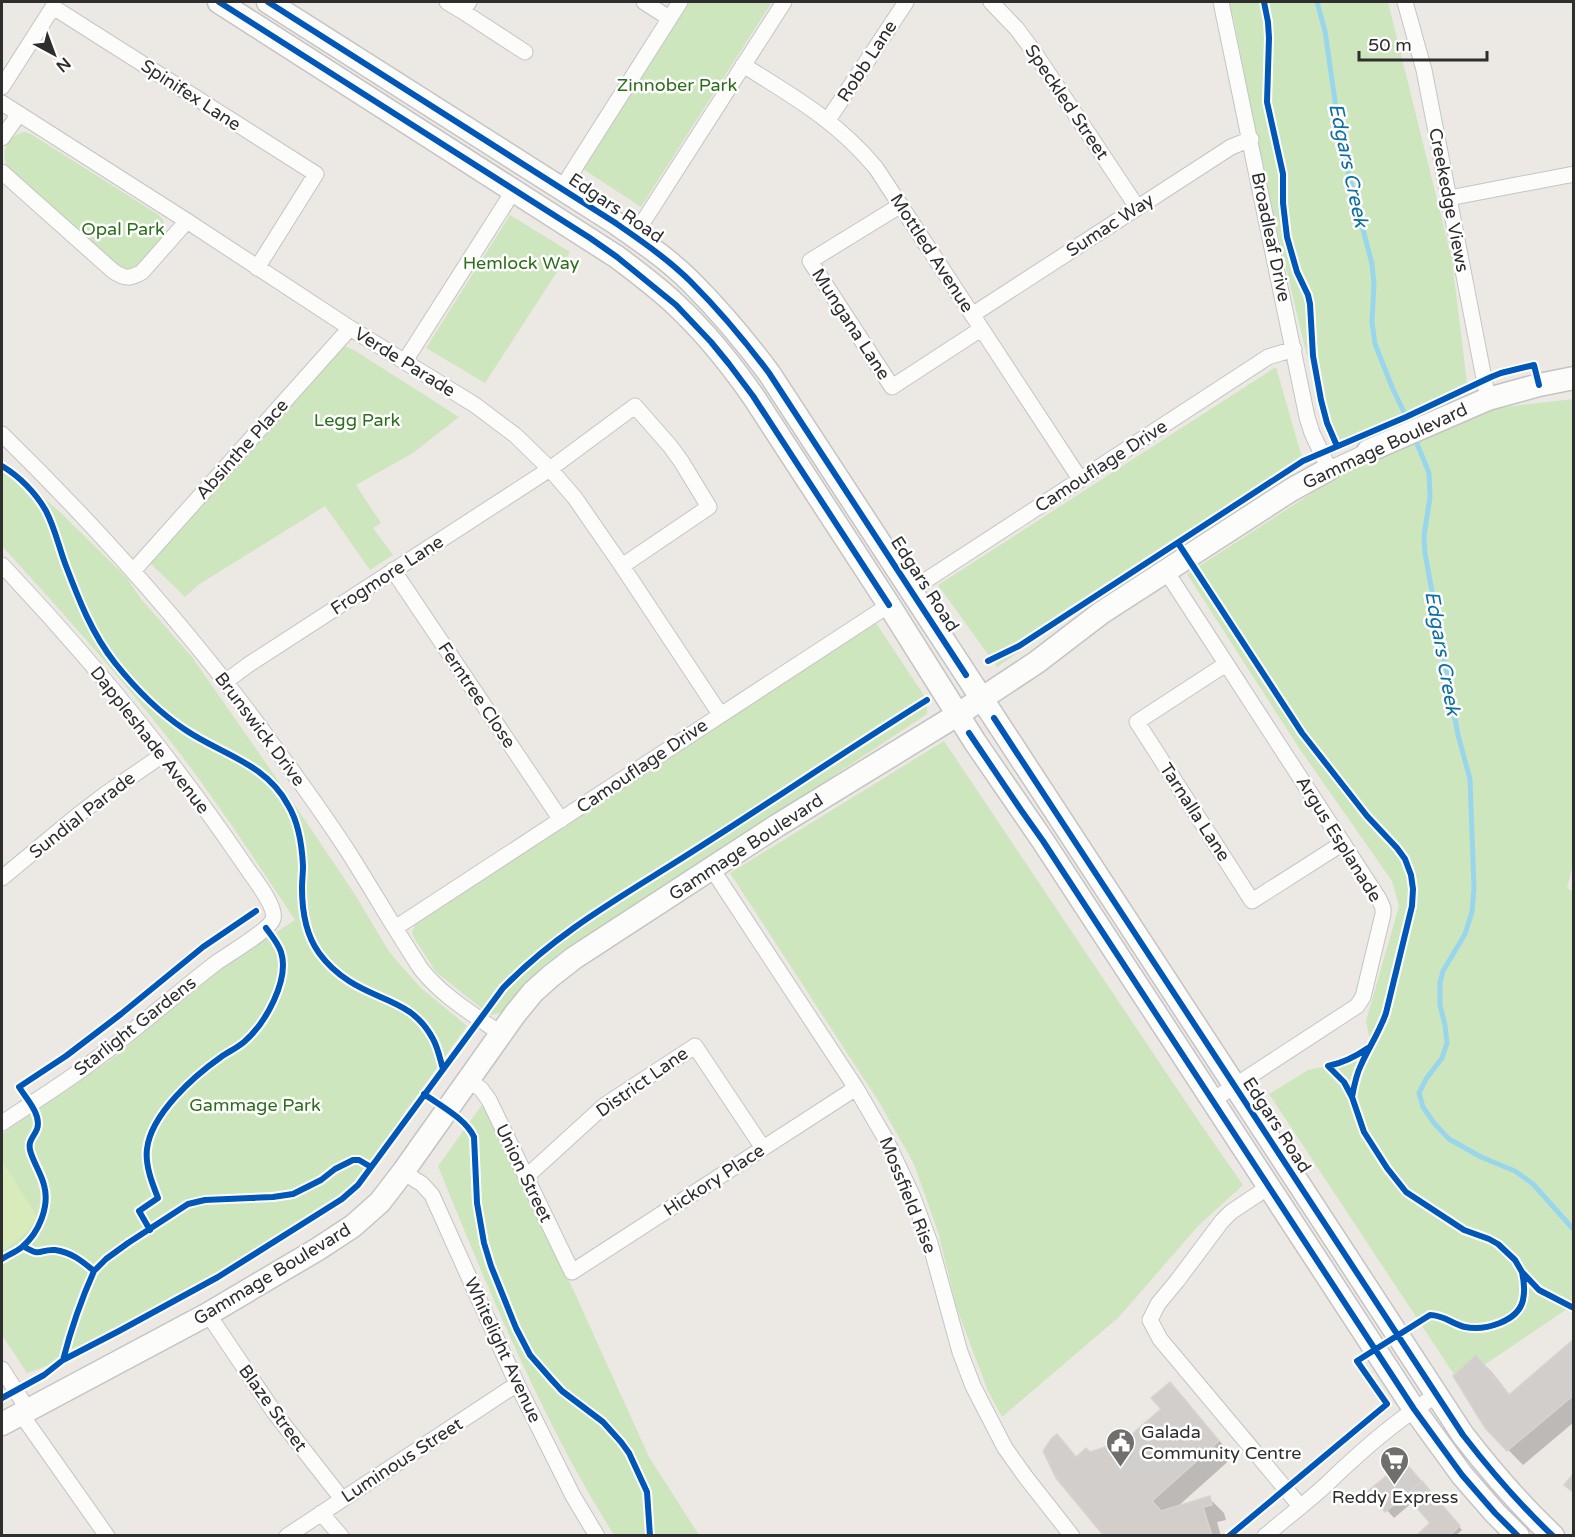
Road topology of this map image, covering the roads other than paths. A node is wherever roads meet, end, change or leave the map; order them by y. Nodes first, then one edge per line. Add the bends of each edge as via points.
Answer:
1 (219, 2) edge
2 (268, 2) edge
3 (447, 2) edge
4 (644, 2) edge
5 (680, 2) edge
6 (784, 2) edge
7 (906, 2) edge
8 (991, 2) edge
9 (1221, 2) edge
10 (1405, 2) edge
11 (466, 6) edge
12 (669, 18) junction
13 (525, 52) dead end
14 (743, 65) junction
15 (2, 87) edge
16 (2, 103) edge
17 (19, 114) junction
18 (828, 120) junction
19 (2, 138) edge
20 (1251, 139) junction
21 (528, 167) junction
22 (2, 172) edge
23 (1574, 174) edge
24 (562, 188) junction
25 (514, 190) junction
26 (1449, 198) junction
27 (901, 205) junction
28 (1137, 207) junction
29 (548, 212) junction
30 (187, 221) junction
31 (634, 236) junction
32 (257, 268) junction
33 (972, 315) junction
34 (350, 328) junction
35 (981, 329) junction
36 (1294, 349) junction
37 (405, 361) junction
38 (1574, 378) edge
39 (1488, 399) junction
40 (2, 434) edge
41 (1368, 451) joint
42 (550, 469) junction
43 (1329, 469) junction
44 (1080, 479) junction
45 (2, 565) edge
46 (622, 566) junction
47 (134, 570) junction
48 (393, 570) junction
49 (1166, 571) junction
50 (911, 590) junction
51 (889, 605) junction
52 (1226, 664) junction
53 (225, 682) junction
54 (981, 699) junction
55 (720, 714) junction
56 (957, 715) junction
57 (164, 754) junction
58 (561, 820) junction
59 (1343, 843) junction
60 (712, 869) junction
61 (4, 870) edge
62 (266, 928) joint
63 (395, 928) junction
64 (501, 1034) junction
65 (468, 1080) junction
66 (1234, 1086) junction
67 (856, 1088) junction
68 (1214, 1100) junction
69 (2, 1123) edge
70 (763, 1148) junction
71 (403, 1172) junction
72 (526, 1177) junction
73 (1270, 1186) junction
74 (572, 1272) joint
75 (208, 1314) junction
76 (2, 1368) edge
77 (517, 1384) junction
78 (1437, 1395) junction
79 (1414, 1409) junction
80 (17, 1416) edge
81 (342, 1499) junction
82 (1300, 1506) junction
83 (321, 1513) junction
84 (107, 1536) edge
85 (287, 1536) edge
86 (341, 1536) edge
87 (597, 1536) edge
88 (1072, 1536) edge
89 (1265, 1536) edge
90 (1518, 1536) edge
91 (1553, 1536) edge

1 - 25 main road
2 - 21 main road, Edgars Road
3 - 11 street
4 - 12 street
5 - 12 street
6 - 14 street
7 - 18 street, Robb Lane
8 - 28 street, Speckled Street via 1034,52
9 - 20 street, Broadleaf Drive
10 - 26 street, Creekedge Views via 1424,70
11 - 13 street
12 - 24 street
14 - 18 street, Mottled Avenue
14 - 31 street
15 - 32 street, Spinifex Lane via 53,7 316,174
16 - 17 street, Verde Parade
17 - 19 street
17 - 30 street, Verde Parade
18 - 27 street, Mottled Avenue via 876,168
20 - 28 street, Sumac Way via 1231,147
20 - 36 street, Broadleaf Drive
21 - 24 main road, Edgars Road
21 - 25 main road
22 - 30 street via 123,277 142,272
23 - 26 street
24 - 29 main road
24 - 31 main road, Edgars Road
25 - 29 main road
25 - 37 street
26 - 39 street, Creekedge Views
27 - 33 street, Mottled Avenue
27 - 35 street, Mungana Lane via 810,261 892,387
28 - 33 street, Sumac Way
29 - 51 main road via 655,286 711,342 753,396
30 - 32 street, Verde Parade
31 - 50 main road, Edgars Road via 689,280 745,341
32 - 34 street, Verde Parade
33 - 35 street, Mottled Avenue
34 - 37 street, Verde Parade
34 - 47 street, Absinthe Place
35 - 44 street, Mottled Avenue
36 - 43 street, Broadleaf Drive via 1312,433
36 - 44 street, Camouflage Drive via 1268,357
37 - 42 street, Verde Parade via 496,420
38 - 39 main road, Gammage Boulevard
39 - 41 main road, Gammage Boulevard
40 - 47 street, Brunswick Drive
41 - 43 street, Gammage Boulevard
42 - 46 street, Verde Parade
42 - 46 street, Frogmore Lane via 634,406 670,446 709,507
42 - 48 street, Frogmore Lane
43 - 49 main road, Gammage Boulevard
44 - 50 street, Camouflage Drive
45 - 57 street, Dappleshade Avenue via 108,683
46 - 55 street, Verde Parade
47 - 53 street, Brunswick Drive
48 - 53 street, Frogmore Lane
48 - 58 street, Ferntree Close
49 - 52 street, Argus Esplanade
49 - 54 main road, Gammage Boulevard
50 - 54 main road, Edgars Road
51 - 55 street, Camouflage Drive
51 - 56 main road
52 - 59 street, Argus Esplanade
52 - 59 street, Tarnalla Lane via 1137,722 1252,901
53 - 63 street, Brunswick Drive via 315,803
54 - 56 main road, Gammage Boulevard
54 - 66 main road, Edgars Road
55 - 58 street, Camouflage Drive
56 - 60 main road, Gammage Boulevard
56 - 68 main road
57 - 61 street, Sundial Parade
57 - 62 street, Dappleshade Avenue via 269,902 274,913
58 - 63 street, Camouflage Drive
59 - 66 street, Argus Esplanade via 1383,908 1363,997 1351,1011
60 - 64 main road, Gammage Boulevard via 574,958 533,992
60 - 67 street, Mossfield Rise
62 - 69 street, Starlight Gardens via 191,981 90,1064
63 - 64 street, Brunswick Drive via 429,980
64 - 65 main road, Gammage Boulevard
65 - 71 main road, Gammage Boulevard
65 - 72 street, Union Street via 489,1100
66 - 68 street, Argus Esplanade
66 - 78 main road, Edgars Road
67 - 70 street, Hickory Place
67 - 88 street, Mossfield Rise via 912,1195 973,1386 1005,1448
68 - 73 main road
70 - 72 street, District Lane via 695,1046 605,1105
70 - 74 street, Hickory Place
71 - 75 main road, Gammage Boulevard via 380,1202 353,1226
71 - 77 street, Whitelight Avenue via 432,1195
72 - 74 street, Union Street
73 - 79 main road
73 - 82 street via 1222,1221 1150,1320 1160,1339
75 - 80 main road, Gammage Boulevard
75 - 81 street, Blaze Street via 274,1412
76 - 80 street
77 - 81 street, Luminous Street
77 - 87 street, Whitelight Avenue
78 - 79 street
78 - 91 main road, Edgars Road via 1482,1459
79 - 82 street
79 - 90 main road via 1461,1475
80 - 84 street
81 - 83 street, Luminous Street
82 - 89 street
83 - 85 street, Luminous Street
83 - 86 street

